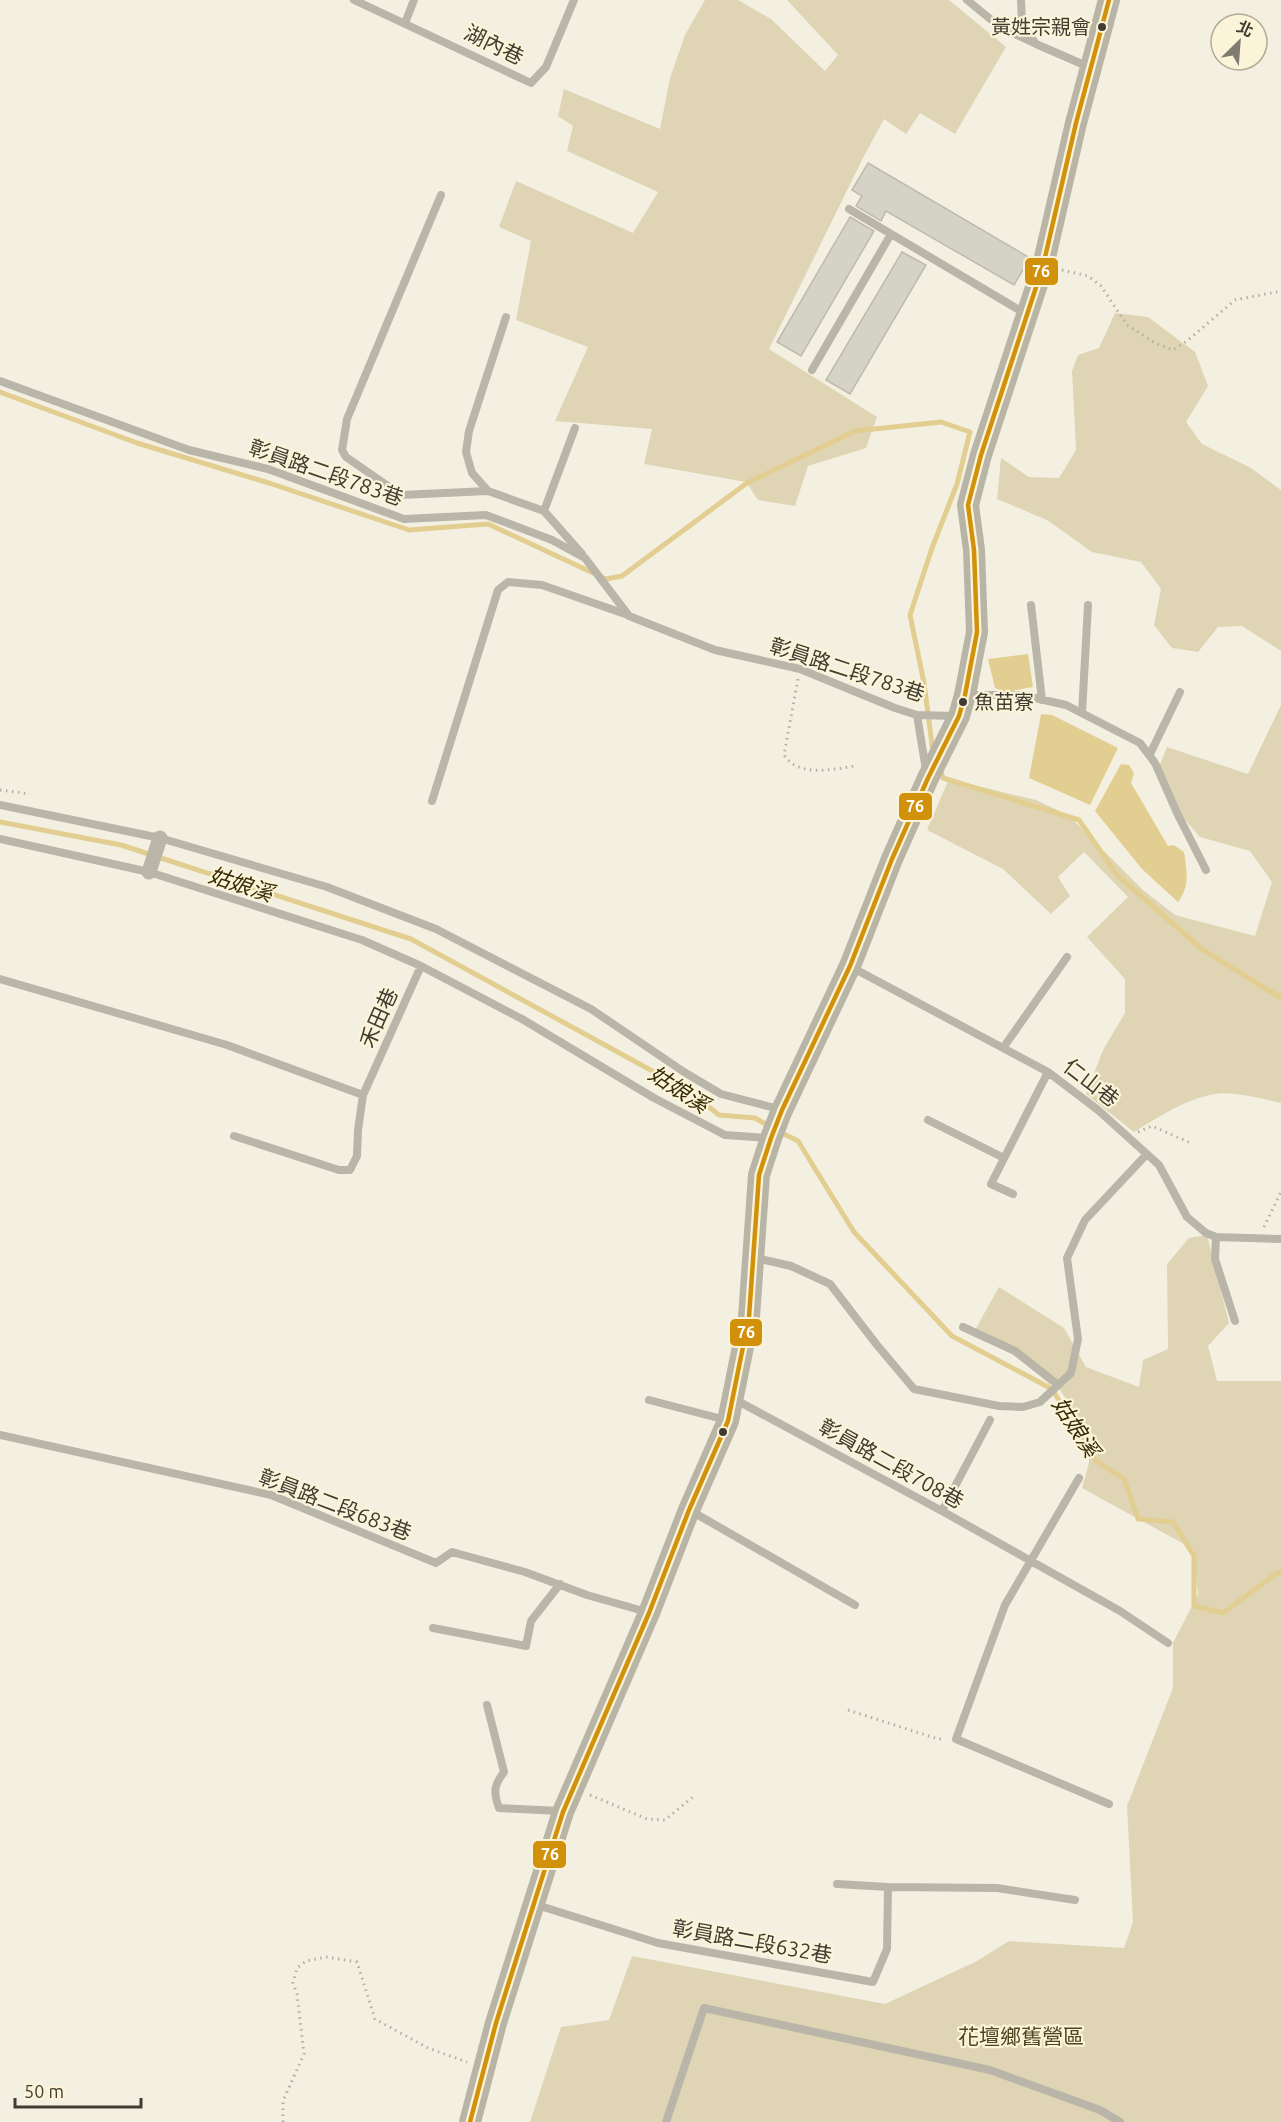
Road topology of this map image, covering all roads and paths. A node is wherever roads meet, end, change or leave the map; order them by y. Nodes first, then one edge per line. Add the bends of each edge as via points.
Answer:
1 (354, 0) edge
2 (414, 0) edge
3 (574, 0) edge
4 (968, 0) edge
5 (1021, 0) edge
6 (1109, 0) edge
7 (405, 23) junction
8 (1036, 44) junction
9 (1090, 67) junction
10 (441, 195) dead end
11 (849, 209) dead end
12 (891, 234) junction
13 (1043, 266) junction
14 (1281, 291) edge
15 (1027, 315) junction
16 (506, 317) dead end
17 (812, 370) dead end
18 (0, 381) edge
19 (575, 428) dead end
20 (488, 491) junction
21 (544, 511) junction
22 (585, 558) junction
23 (1031, 605) dead end
24 (1088, 605) dead end
25 (629, 615) junction
26 (800, 669) junction
27 (1180, 692) dead end
28 (1042, 700) junction
29 (962, 705) junction
30 (1082, 713) junction
31 (918, 715) junction
32 (1150, 754) junction
33 (935, 764) junction
34 (856, 766) dead end
35 (0, 790) edge
36 (30, 794) dead end
37 (432, 801) dead end
38 (0, 805) edge
39 (160, 837) junction
40 (0, 839) edge
41 (1206, 870) dead end
42 (149, 872) junction
43 (1067, 957) dead end
44 (421, 966) junction
45 (850, 966) junction
46 (0, 979) edge
47 (1003, 1048) junction
48 (1048, 1072) junction
49 (363, 1095) junction
50 (782, 1110) junction
51 (928, 1120) dead end
52 (234, 1136) dead end
53 (1128, 1136) junction
54 (771, 1138) junction
55 (1193, 1144) dead end
56 (1146, 1155) junction
57 (1004, 1158) junction
58 (1281, 1192) edge
59 (1013, 1194) dead end
60 (1216, 1238) junction
61 (1281, 1239) edge
62 (1258, 1240) junction
63 (753, 1257) junction
64 (1235, 1321) dead end
65 (963, 1327) dead end
66 (1058, 1384) junction
67 (733, 1398) junction
68 (649, 1400) dead end
69 (990, 1420) dead end
70 (728, 1421) junction
71 (0, 1435) edge
72 (1079, 1478) dead end
73 (689, 1510) junction
74 (942, 1511) junction
75 (1031, 1562) junction
76 (560, 1584) junction
77 (855, 1605) dead end
78 (649, 1613) junction
79 (433, 1628) dead end
80 (1168, 1643) dead end
81 (487, 1705) dead end
82 (848, 1710) dead end
83 (956, 1739) junction
84 (573, 1787) junction
85 (694, 1796) dead end
86 (1109, 1804) dead end
87 (563, 1812) junction
88 (837, 1884) dead end
89 (888, 1887) junction
90 (1075, 1900) dead end
91 (533, 1904) junction
92 (483, 2067) junction
93 (283, 2122) edge
94 (470, 2122) edge
95 (666, 2122) edge
96 (1120, 2122) edge

1 - 7 lane, 湖內巷
2 - 7 lane
3 - 7 lane, 湖內巷 via 546,67 531,83
4 - 8 lane via 1000,27
5 - 8 lane via 1022,24
6 - 9 main road
8 - 9 lane
9 - 13 main road
10 - 20 lane via 347,419 342,450 346,457 401,495
11 - 12 lane
12 - 15 lane
12 - 17 lane
13 - 14 path via 1088,276 1101,286 1127,325 1173,350 1235,300
13 - 15 main road
15 - 29 main road via 968,506 977,632
16 - 20 lane via 469,431 466,452 472,473
18 - 22 lane, 彰員路二段783巷 via 189,450 268,469 404,519 486,515 552,540
19 - 21 lane
20 - 21 lane
21 - 22 lane
22 - 25 lane, 彰員路二段783巷
23 - 28 lane
24 - 30 lane
25 - 26 lane, 彰員路二段783巷 via 715,650
25 - 37 lane via 542,585 508,582 498,590
26 - 31 lane, 彰員路二段783巷
26 - 34 path via 784,756 789,763 812,771
27 - 32 lane
28 - 29 lane, 彰員路二段783巷 via 1022,695
28 - 30 lane, 彰員路二段783巷
29 - 31 lane, 彰員路二段783巷
29 - 33 main road
30 - 32 lane, 彰員路二段783巷 via 1140,743
31 - 33 lane
32 - 41 lane
33 - 45 main road
35 - 36 path
38 - 39 lane
39 - 42 street
39 - 50 lane via 327,887 436,929 591,1009 721,1094
40 - 42 lane
42 - 44 lane via 362,940
43 - 47 lane
44 - 49 lane, 禾田巷
44 - 54 lane via 725,1135
45 - 47 lane, 仁山巷
45 - 50 main road
46 - 49 lane via 227,1045
47 - 48 lane, 仁山巷
48 - 53 lane, 仁山巷
48 - 57 lane
49 - 52 lane, 禾田巷 via 357,1156 350,1170 339,1170
50 - 54 main road
51 - 57 lane
53 - 55 path via 1152,1126
53 - 56 lane, 仁山巷
54 - 63 main road via 759,1175
56 - 60 lane, 仁山巷 via 1159,1165 1187,1217
56 - 66 lane via 1085,1220 1067,1258 1078,1340 1071,1373
57 - 59 lane via 991,1184
58 - 62 path
60 - 62 lane
60 - 64 lane via 1215,1259
61 - 62 lane
63 - 66 lane via 791,1266 830,1284 914,1389 1023,1407 1040,1402
63 - 67 main road via 749,1317
65 - 66 lane via 1015,1351
67 - 70 main road
67 - 74 lane, 彰員路二段708巷
68 - 70 lane
69 - 74 lane
70 - 73 main road
71 - 76 lane, 彰員路二段683巷 via 271,1495 436,1563 452,1552
72 - 75 lane
73 - 77 lane
73 - 78 main road
74 - 75 lane, 彰員路二段708巷
75 - 80 lane, 彰員路二段708巷 via 1120,1611
75 - 83 lane via 1005,1605
76 - 78 lane, 彰員路二段683巷
76 - 79 lane via 531,1621 526,1646
78 - 84 main road
81 - 87 lane via 504,1772 493,1794 499,1808
82 - 83 path via 938,1739
83 - 86 lane
84 - 85 path via 647,1819 665,1820
84 - 87 main road
87 - 91 main road
88 - 89 lane
89 - 90 lane via 997,1888
89 - 91 lane, 彰員路二段632巷 via 887,1949 873,1982 658,1943
91 - 92 main road
92 - 93 path via 428,2048 375,2019 357,1962 326,1957 306,1961 297,1968 293,1983 304,2054 283,2101
92 - 94 main road
95 - 96 lane via 704,2008 990,2070 1100,2110

